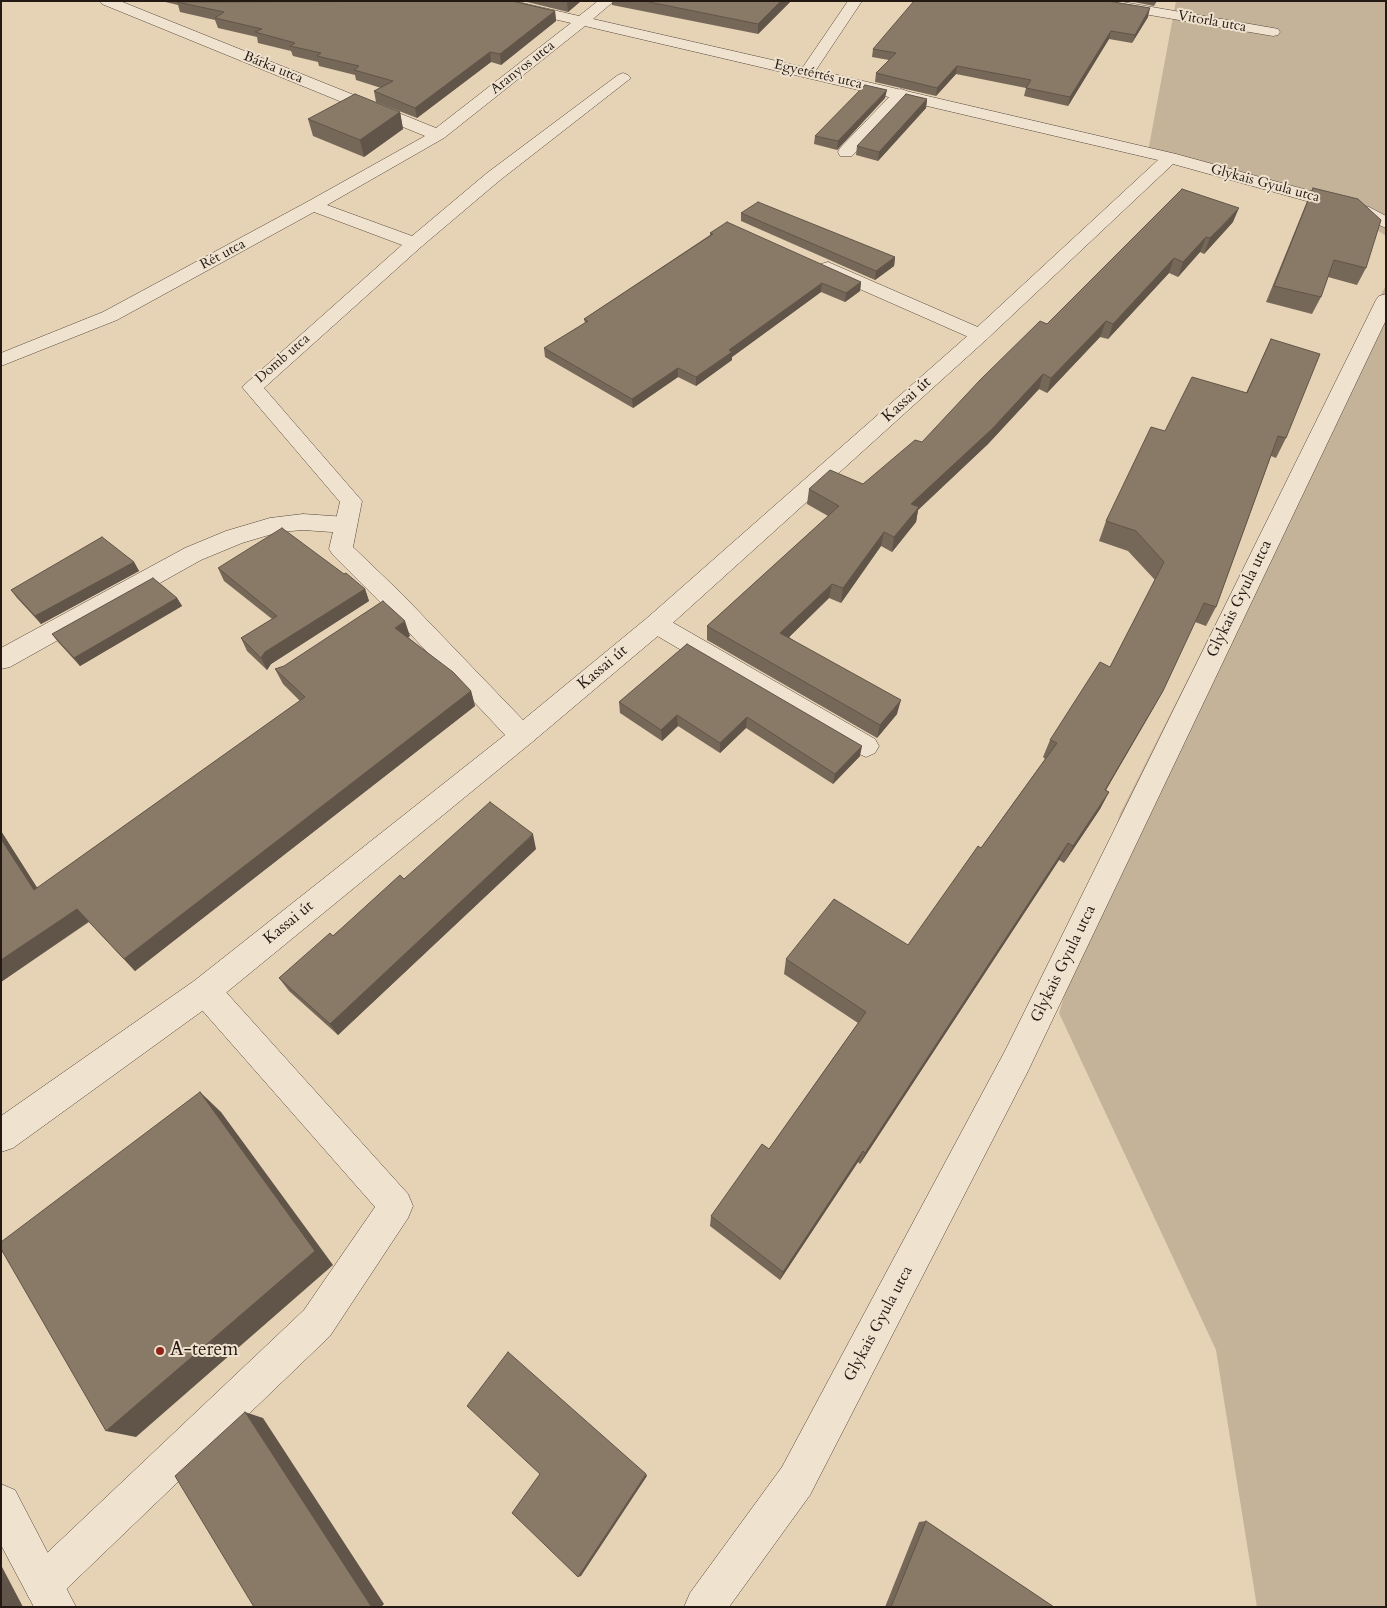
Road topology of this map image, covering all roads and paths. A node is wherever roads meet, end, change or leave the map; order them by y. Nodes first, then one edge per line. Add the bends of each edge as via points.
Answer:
1 (107, 1) edge
2 (494, 1) edge
3 (607, 1) edge
4 (855, 1) edge
5 (1091, 1) edge
6 (583, 20) junction
7 (1273, 32) dead end
8 (807, 72) junction
9 (623, 78) dead end
10 (901, 94) junction
11 (438, 135) junction
12 (846, 152) dead end
13 (1170, 158) junction
14 (313, 206) junction
15 (1386, 223) edge
16 (415, 243) junction
17 (812, 261) edge
18 (1386, 300) edge
19 (980, 335) junction
20 (1, 360) edge
21 (346, 525) junction
22 (656, 624) junction
23 (3, 652) edge
24 (522, 736) junction
25 (866, 746) dead end
26 (205, 991) junction
27 (1, 1136) edge
28 (1, 1504) edge
29 (49, 1595) edge
30 (704, 1607) edge

1 - 11 street, Bárka utca
2 - 6 street, Egyetértés utca
3 - 6 street, Aranyos utca
4 - 8 street
5 - 7 street, Vitorla utca
6 - 8 street, Egyetértés utca
6 - 11 street, Aranyos utca
8 - 10 street, Egyetértés utca
9 - 16 street, Domb utca via 493,177
10 - 12 street
10 - 13 street, Egyetértés utca
11 - 14 street, Rét utca
13 - 15 street, Glykais Gyula utca via 1363,211
13 - 19 street, Kassai út
14 - 16 street
14 - 20 street, Rét utca via 110,316
16 - 21 street, Domb utca via 252,387 350,501
17 - 19 street
18 - 30 street, Glykais Gyula utca via 1012,1069 796,1481
19 - 22 street, Kassai út
21 - 23 street via 278,524 234,537 193,554
21 - 24 street, Domb utca via 340,549 385,605
22 - 24 street, Kassai út
22 - 25 street
24 - 26 street, Kassai út
26 - 27 street, Kassai út
26 - 29 street via 396,1206 317,1323
28 - 29 street

